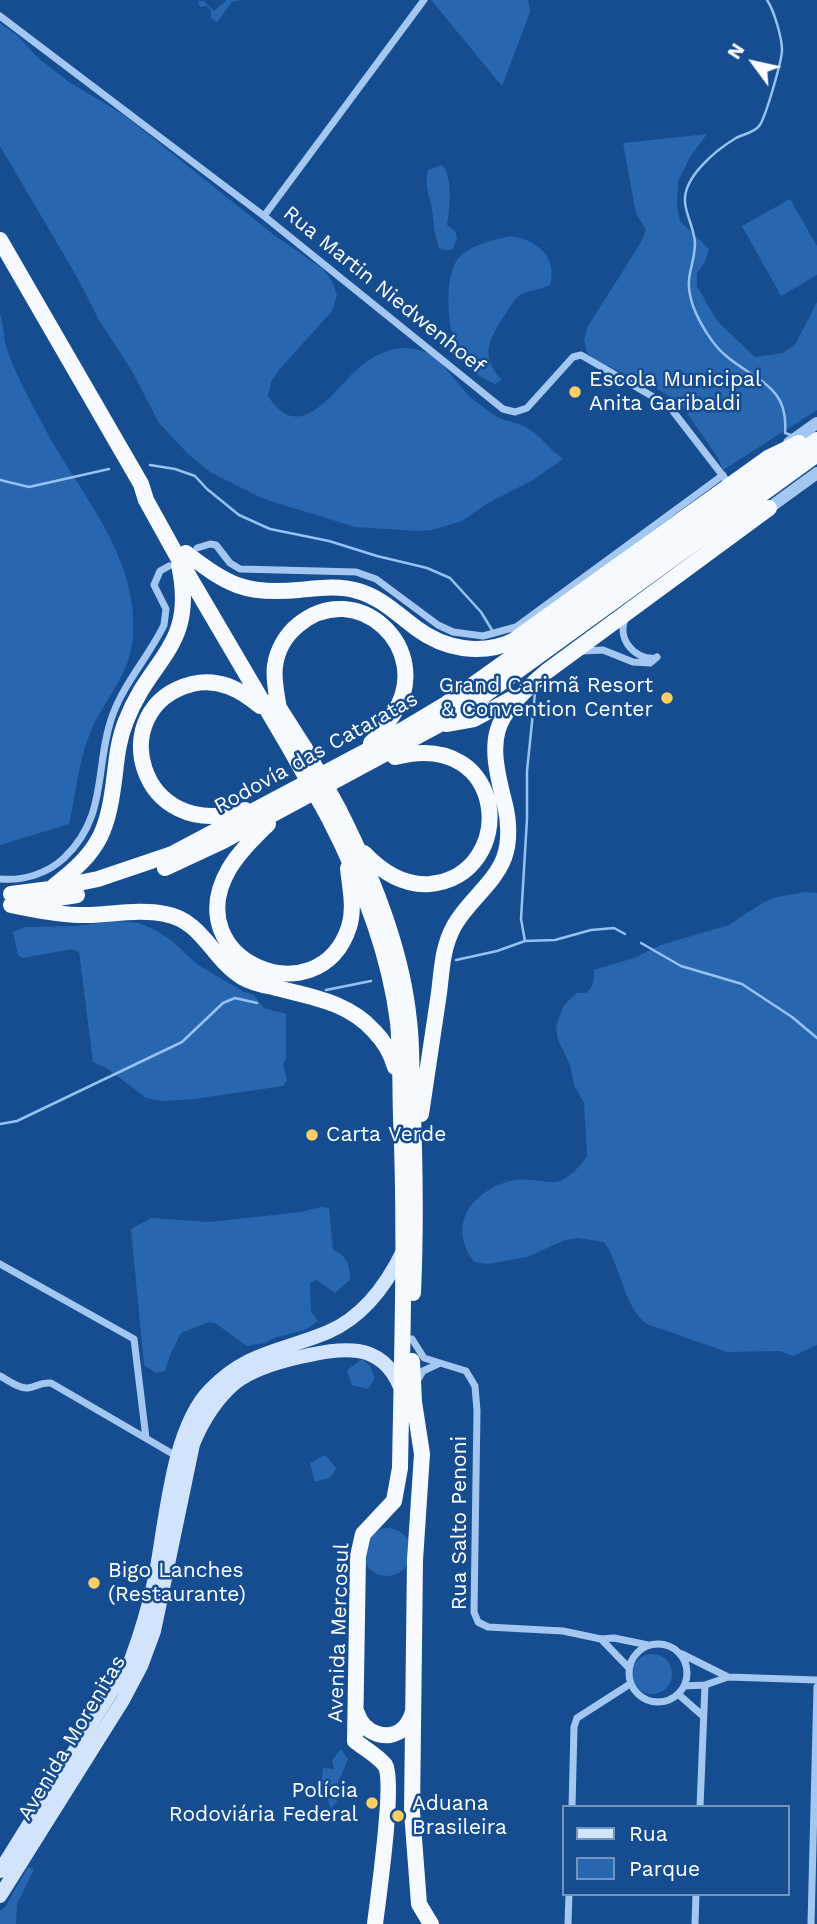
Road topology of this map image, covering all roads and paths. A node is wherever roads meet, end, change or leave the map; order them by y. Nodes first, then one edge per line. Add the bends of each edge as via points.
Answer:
1 (424, 0) edge
2 (0, 16) edge
3 (264, 216) junction
4 (0, 240) edge
5 (817, 423) edge
6 (817, 437) edge
7 (817, 454) edge
8 (768, 458) junction
9 (817, 473) edge
10 (726, 480) junction
11 (769, 508) junction
12 (716, 527) junction
13 (182, 556) junction
14 (629, 611) junction
15 (568, 656) junction
16 (519, 695) junction
17 (275, 712) junction
18 (437, 726) junction
19 (350, 760) junction
20 (369, 764) junction
21 (287, 794) junction
22 (282, 811) junction
23 (349, 842) junction
24 (0, 879) edge
25 (50, 889) junction
26 (11, 899) junction
27 (400, 1090) junction
28 (415, 1151) junction
29 (403, 1250) junction
30 (0, 1264) edge
31 (412, 1339) junction
32 (439, 1364) junction
33 (0, 1376) edge
34 (407, 1391) junction
35 (146, 1438) junction
36 (183, 1460) junction
37 (601, 1639) junction
38 (648, 1645) junction
39 (680, 1653) junction
40 (629, 1668) junction
41 (728, 1677) junction
42 (817, 1680) edge
43 (630, 1684) junction
44 (705, 1685) junction
45 (684, 1686) junction
46 (817, 1688) edge
47 (678, 1694) junction
48 (356, 1708) junction
49 (413, 1712) junction
50 (703, 1716) junction
51 (59, 1788) junction
52 (572, 1805) edge
53 (700, 1805) edge
54 (0, 1871) edge
55 (0, 1896) edge
56 (569, 1896) edge
57 (696, 1896) edge
58 (375, 1924) edge
59 (431, 1924) edge
60 (568, 1924) edge
61 (695, 1924) edge
62 (810, 1924) edge

1 - 3 street
2 - 3 street, Rua Martin Niedwenhoef
3 - 10 street, Rua Martin Niedwenhoef via 503,409 527,408 572,356 581,355 668,406
4 - 13 highway
5 - 8 street
6 - 8 highway
6 - 19 highway, Rodovía das Cataratas via 446,704
7 - 12 highway, Rodovía das Cataratas
8 - 10 highway
9 - 11 street
10 - 13 street via 516,626 483,636 445,629 363,573 240,569 222,549 210,544
10 - 13 highway via 513,641 486,649 433,639 382,601 362,592 336,587 251,590 224,581
11 - 12 highway
11 - 14 highway
12 - 18 highway, Rodovía das Cataratas
13 - 17 highway
13 - 24 street via 160,571 154,585 166,609 164,625 114,710 89,827 51,868 23,879
13 - 25 highway via 180,624 123,728 103,833 81,865
14 - 15 highway
14 - 15 street via 622,635 642,656 657,657 650,663 633,662 603,650
15 - 16 highway
16 - 18 highway via 474,719
16 - 28 highway via 497,725 493,746 507,815 504,858 453,928 442,955
17 - 19 highway via 276,658 296,626 320,612 339,609 357,611 382,624 402,654 404,691 376,739
17 - 21 highway via 229,686 204,682 187,686 166,697 150,716 142,739 142,764 163,799 192,813 235,813
17 - 23 highway, bridge
18 - 20 highway, Rodovía das Cataratas
19 - 21 highway, Rodovía das Cataratas
20 - 22 highway, Rodovía das Cataratas
20 - 23 highway via 413,752 454,759 484,789 489,831 468,867 454,877 428,884 403,881 387,873
21 - 25 highway, Rodovía das Cataratas via 172,854 120,874
22 - 23 highway via 234,862 219,894 223,936 239,957 253,966 278,974 305,971 340,944 352,900
22 - 26 highway, Rodovía das Cataratas via 139,879 51,901
23 - 27 highway via 389,977 398,1023
23 - 28 highway via 378,898 405,997
25 - 26 highway, Rodovía das Cataratas
26 - 27 highway via 37,911 88,915 145,912 178,917 198,931 240,976 326,1000 362,1017 393,1059
27 - 29 highway, Avenida Mercosul
28 - 31 highway, Avenida Mercosul
29 - 34 highway, Avenida Mercosul
29 - 36 main road, Avenida Morenitas via 391,1275 345,1323 254,1357 209,1391 191,1418
30 - 35 street via 134,1339
31 - 32 street, Rua Salto Penoni via 424,1358
31 - 34 highway, Avenida Mercosul
32 - 34 street via 422,1371
32 - 37 street, Rua Salto Penoni via 466,1371 475,1386 474,1612 478,1622 488,1627 563,1631
33 - 35 street via 19,1387 51,1382
34 - 36 main road, Avenida Morenitas via 393,1370 362,1352 331,1350 284,1361 238,1381 218,1399
34 - 48 highway, Avenida Mercosul via 394,1501 363,1534 359,1545
34 - 49 highway, Avenida Mercosul via 422,1454
35 - 36 street
36 - 51 main road, Avenida Morenitas via 154,1631 141,1666 123,1700
37 - 38 street, Rua Salto Penoni
37 - 40 street
38 - 39 street via 663,1643
38 - 40 street via 636,1653
39 - 41 street
39 - 45 street via 687,1670
40 - 43 street
41 - 42 street
41 - 44 street
43 - 47 street via 652,1702
43 - 52 street via 577,1718
44 - 45 street
44 - 50 street
45 - 47 street
46 - 62 street
47 - 50 street
48 - 49 highway via 365,1729 375,1734 397,1734
48 - 58 highway, Avenida Mercosul via 355,1741 386,1766 388,1775
49 - 59 highway, Avenida Mercosul via 417,1892
50 - 53 street
51 - 54 main road, Avenida Morenitas
51 - 55 main road, Avenida Morenitas
56 - 60 street
57 - 61 street

